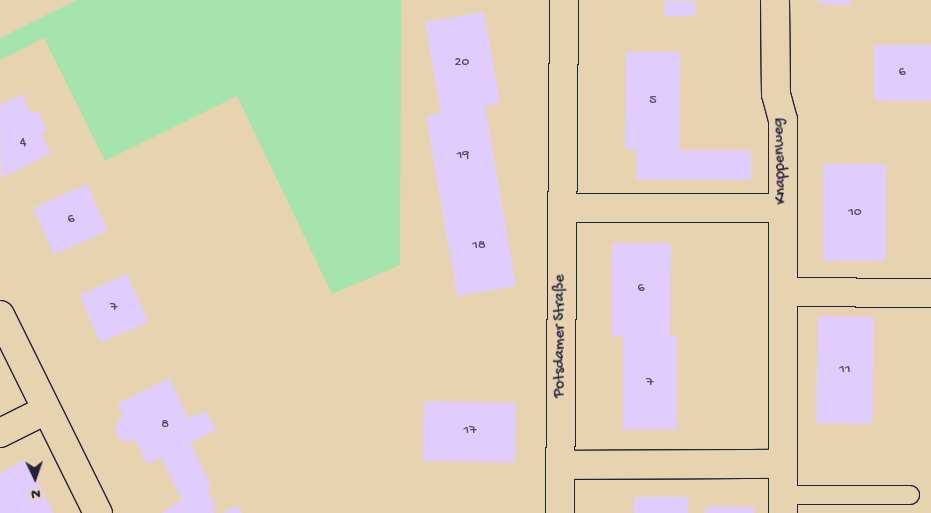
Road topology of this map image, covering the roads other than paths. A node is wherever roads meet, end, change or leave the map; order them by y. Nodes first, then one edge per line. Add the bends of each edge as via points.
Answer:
1 (564, 0) edge
2 (774, 0) edge
3 (562, 208) junction
4 (783, 208) junction
5 (783, 292) junction
6 (931, 293) edge
7 (0, 315) edge
8 (46, 410) junction
9 (0, 433) edge
10 (783, 464) junction
11 (560, 465) junction
12 (910, 495) dead end
13 (783, 504) edge
14 (98, 513) edge
15 (560, 513) edge

1 - 3 street, Potsdamer Straße
2 - 4 street, Knappenweg via 776,94 782,120
3 - 4 street
3 - 11 street, Potsdamer Straße
4 - 5 street, Knappenweg
5 - 6 street
5 - 10 street, Knappenweg
7 - 8 street
8 - 9 street
8 - 14 street
10 - 11 street
10 - 13 street, Knappenweg
11 - 15 street, Potsdamer Straße
12 - 13 lane

